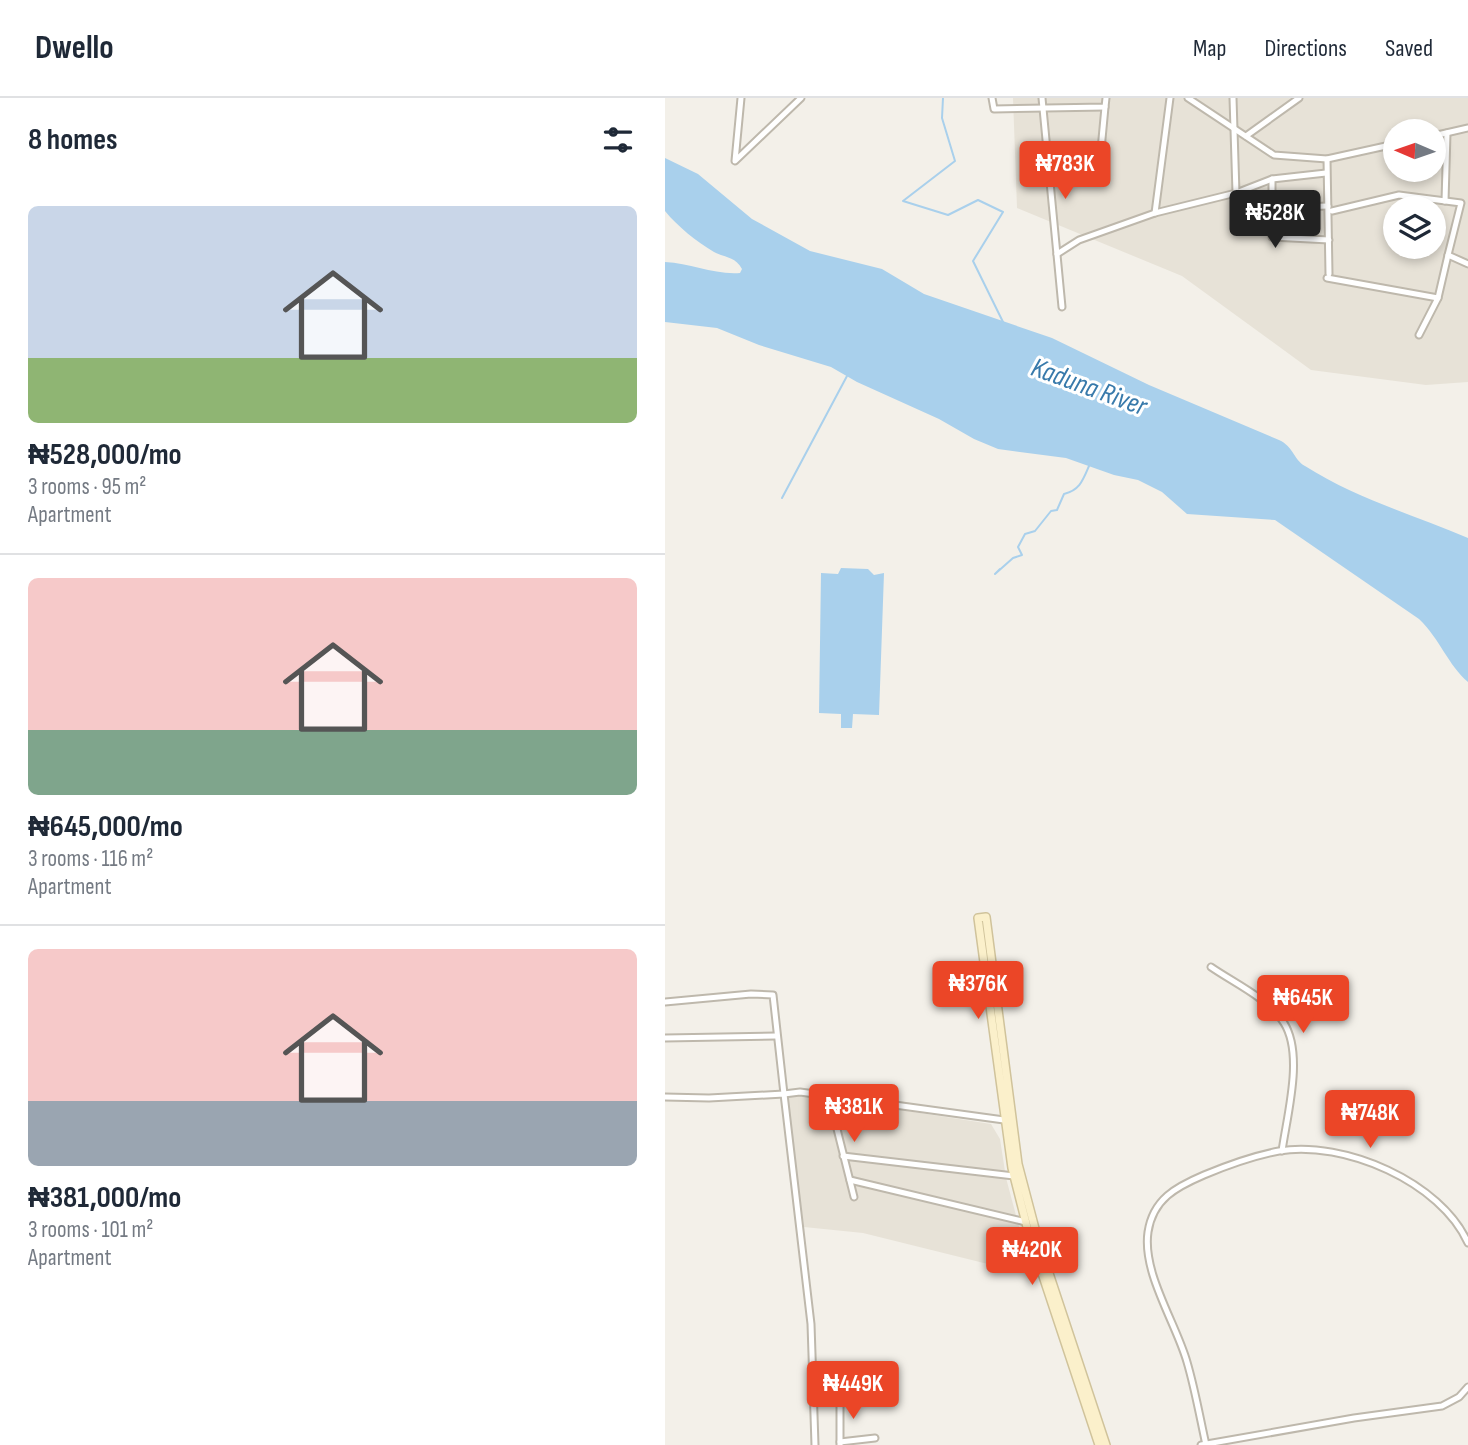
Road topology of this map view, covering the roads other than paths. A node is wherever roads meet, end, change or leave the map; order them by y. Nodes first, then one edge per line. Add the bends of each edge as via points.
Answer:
1 (741, 98) edge
2 (801, 98) edge
3 (992, 98) edge
4 (1042, 98) edge
5 (1107, 98) edge
6 (1170, 98) edge
7 (1188, 98) edge
8 (1203, 98) edge
9 (1233, 98) edge
10 (1299, 98) edge
11 (1203, 106) junction
12 (1044, 107) junction
13 (1105, 107) junction
14 (1233, 126) junction
15 (1468, 128) edge
16 (1447, 133) joint
17 (1247, 136) junction
18 (1383, 147) edge
19 (1327, 159) junction
20 (1099, 172) dead end
21 (1326, 173) junction
22 (1272, 179) junction
23 (1236, 193) junction
24 (1445, 196) edge
25 (1383, 198) edge
26 (1446, 201) edge
27 (1273, 208) junction
28 (1330, 209) junction
29 (1155, 213) junction
30 (1329, 240) junction
31 (1057, 254) junction
32 (1448, 255) junction
33 (1468, 264) edge
34 (1438, 298) junction
35 (1062, 307) dead end
36 (1419, 335) dead end
37 (986, 917) dead end
38 (1211, 967) dead end
39 (665, 1002) edge
40 (995, 1022) junction
41 (776, 1036) junction
42 (665, 1038) edge
43 (784, 1094) junction
44 (665, 1097) edge
45 (829, 1097) junction
46 (1004, 1120) junction
47 (1282, 1150) junction
48 (843, 1156) junction
49 (1013, 1175) junction
50 (850, 1180) junction
51 (854, 1197) dead end
52 (1026, 1222) junction
53 (1468, 1243) edge
54 (1059, 1313) junction
55 (1468, 1387) edge
56 (840, 1401) dead end
57 (875, 1438) dead end
58 (840, 1443) edge
59 (815, 1445) edge
60 (1099, 1445) edge
61 (1106, 1445) edge
62 (1204, 1445) edge

1 - 2 street via 735,161
3 - 12 street via 994,109
4 - 12 street
5 - 13 street
6 - 29 street
7 - 11 street
8 - 11 street
9 - 14 street
10 - 17 street
11 - 14 street
12 - 13 street
12 - 31 street
13 - 20 street
14 - 17 street
14 - 23 street
15 - 16 street
16 - 24 street
17 - 19 street via 1274,155
18 - 19 street
19 - 21 street
21 - 22 street
21 - 28 street
22 - 23 street
22 - 27 street
23 - 29 street
25 - 28 street
26 - 32 street via 1461,203
27 - 28 street
27 - 30 street via 1272,237
28 - 30 street
29 - 31 street via 1079,240
30 - 34 street via 1328,276
31 - 35 street
32 - 33 street
32 - 34 street
34 - 36 street
37 - 40 main road via 978,918
38 - 47 street via 1266,1004 1283,1022 1291,1040 1291,1084
39 - 41 street via 773,995
40 - 46 main road
40 - 54 main road via 1018,1164
41 - 42 street
41 - 43 street
43 - 44 street
43 - 45 street
43 - 59 street via 811,1324
45 - 46 street
45 - 48 street
46 - 49 main road
47 - 53 street via 1331,1152 1374,1164 1413,1182 1462,1230
47 - 62 street via 1183,1184 1162,1198 1148,1232 1148,1257 1187,1362
48 - 49 street
48 - 50 street
49 - 52 main road
50 - 51 street
50 - 52 street
52 - 54 main road
54 - 60 main road
54 - 61 main road
55 - 62 street via 1441,1406
56 - 58 street
57 - 58 street

